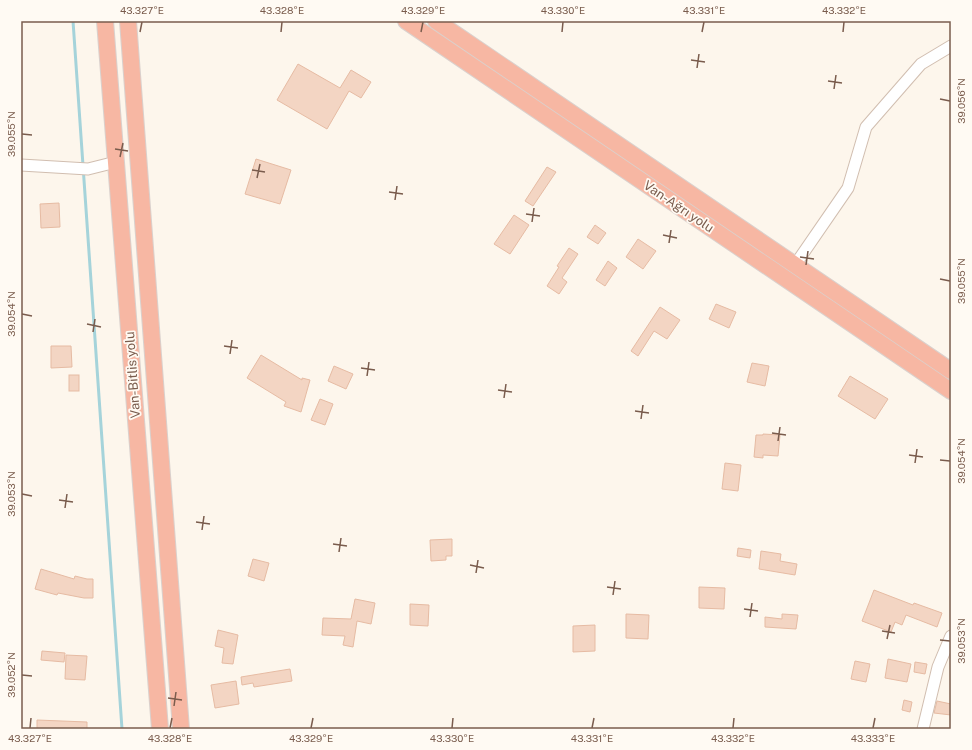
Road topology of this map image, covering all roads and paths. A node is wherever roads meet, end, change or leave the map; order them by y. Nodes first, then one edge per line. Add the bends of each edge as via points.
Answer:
1 (105, 21) edge
2 (128, 21) edge
3 (406, 21) edge
4 (436, 21) edge
5 (951, 46) edge
6 (116, 162) junction
7 (21, 165) edge
8 (795, 265) junction
9 (951, 371) edge
10 (951, 392) edge
11 (951, 636) edge
12 (160, 729) edge
13 (181, 729) edge
14 (923, 729) edge

1 - 6 highway, Van-Bitlis yolu
2 - 13 highway, Van-Bitlis yolu
3 - 10 highway, Van-Ağrı yolu
4 - 8 highway, Van-Ağrı yolu
5 - 8 street via 921,64 866,127 848,188
6 - 7 street via 82,169
6 - 12 highway, Van-Bitlis yolu
8 - 9 highway, Van-Ağrı yolu
11 - 14 street via 938,667

